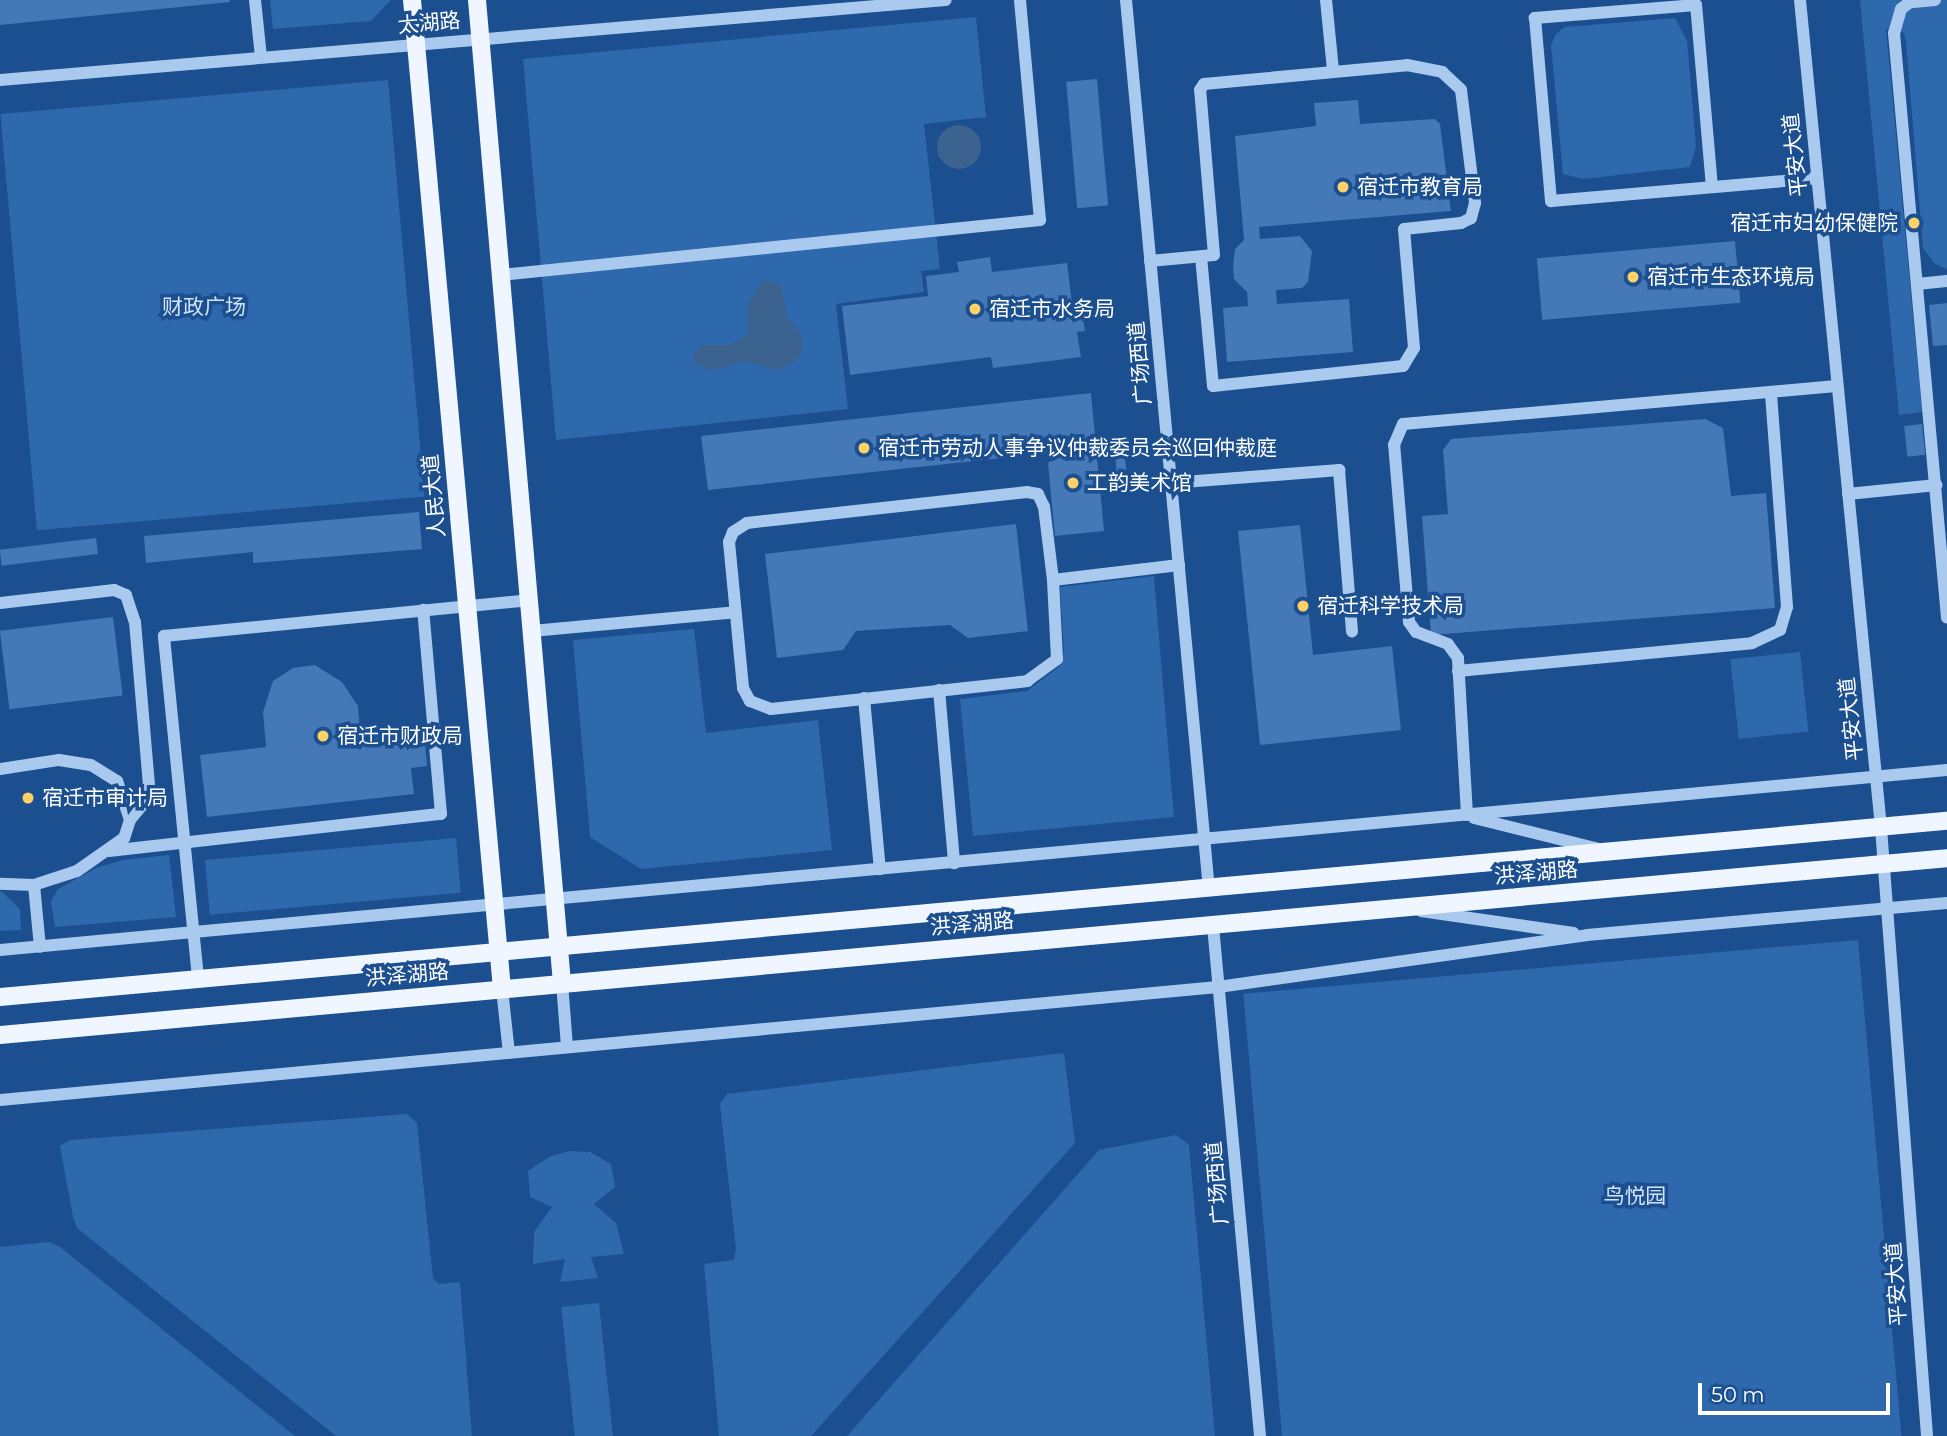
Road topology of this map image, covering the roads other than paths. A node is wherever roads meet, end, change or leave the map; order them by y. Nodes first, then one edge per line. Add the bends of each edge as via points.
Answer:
1 (255, 0) edge
2 (412, 0) edge
3 (477, 0) edge
4 (946, 0) edge
5 (1020, 0) edge
6 (1126, 0) edge
7 (1326, 0) edge
8 (1800, 0) edge
9 (1935, 0) edge
10 (480, 38) junction
11 (415, 44) junction
12 (261, 57) junction
13 (1333, 70) junction
14 (0, 80) edge
15 (1817, 178) junction
16 (1712, 187) junction
17 (1201, 257) junction
18 (1150, 261) junction
19 (501, 275) junction
20 (1947, 281) edge
21 (1916, 284) junction
22 (1836, 386) junction
23 (1771, 395) junction
24 (1171, 483) junction
25 (1937, 485) junction
26 (1848, 494) junction
27 (1179, 565) junction
28 (1054, 580) junction
29 (529, 600) junction
30 (0, 603) edge
31 (467, 606) junction
32 (423, 610) junction
33 (736, 612) junction
34 (1947, 618) edge
35 (531, 631) junction
36 (1352, 631) dead end
37 (1458, 671) junction
38 (939, 690) junction
39 (864, 698) junction
40 (0, 769) edge
41 (1947, 770) edge
42 (1876, 776) junction
43 (1465, 815) junction
44 (130, 820) junction
45 (1947, 821) edge
46 (1881, 828) junction
47 (1204, 840) junction
48 (184, 842) junction
49 (109, 851) junction
50 (1613, 852) junction
51 (1947, 858) edge
52 (954, 863) junction
53 (1884, 864) junction
54 (880, 869) junction
55 (0, 884) edge
56 (34, 885) junction
57 (1209, 890) junction
58 (555, 901) junction
59 (1947, 903) edge
60 (495, 907) junction
61 (1400, 908) junction
62 (1888, 909) junction
63 (1213, 926) junction
64 (192, 933) junction
65 (1587, 935) junction
66 (559, 944) junction
67 (40, 947) junction
68 (0, 950) edge
69 (498, 950) junction
70 (198, 978) junction
71 (562, 983) junction
72 (1218, 987) junction
73 (502, 989) junction
74 (0, 997) edge
75 (0, 1035) edge
76 (567, 1047) junction
77 (509, 1053) junction
78 (0, 1100) edge
79 (1260, 1436) edge
80 (1927, 1436) edge

1 - 12 street
2 - 11 main road, 人民大道
3 - 10 main road
4 - 10 street, 太湖路
5 - 19 street via 1040,220
6 - 18 street, 广场西道
7 - 13 street
8 - 15 street, 平安大道
9 - 21 street via 1910,2 1901,9 1894,33
10 - 11 street, 太湖路
10 - 19 main road
11 - 12 street, 太湖路
11 - 31 main road, 人民大道
12 - 14 street, 太湖路
13 - 17 street via 1203,84 1214,255
13 - 17 street via 1423,66 1454,80 1467,106 1476,192 1471,218 1404,229 1413,356 1403,366 1387,370 1213,386
15 - 16 street
15 - 22 street, 平安大道
16 - 16 street via 1550,201 1535,18 1696,5
17 - 18 street
18 - 24 street, 广场西道
19 - 29 main road
20 - 21 street
21 - 25 street
22 - 23 street
22 - 26 street, 平安大道
23 - 37 street via 1787,607 1780,630 1752,643
23 - 37 street via 1418,419 1403,424 1394,444 1409,622 1416,632 1455,650
24 - 27 street, 广场西道
24 - 36 street via 1339,470
25 - 26 street
25 - 34 street
26 - 42 street, 平安大道
27 - 28 street
27 - 47 street, 广场西道
28 - 33 street via 1044,507 1038,494 1027,492 747,523 733,532 729,542
28 - 38 street via 1057,659 1027,681
29 - 31 street
29 - 35 main road
30 - 44 street via 114,590 126,595 135,622 150,796
31 - 32 street
31 - 60 main road, 人民大道
32 - 48 street via 442,814
32 - 48 street via 164,636
33 - 35 street
33 - 39 street via 743,688 750,701 771,709
35 - 58 main road
37 - 43 street
38 - 39 street
38 - 52 street
39 - 54 street
40 - 44 street via 59,760 91,765 117,780
41 - 42 street
42 - 43 street
42 - 46 street, 平安大道
43 - 47 street
43 - 50 street
44 - 49 street via 124,838
45 - 46 main road, 洪泽湖路
46 - 50 main road, 洪泽湖路
46 - 53 street, 平安大道
47 - 52 street
47 - 57 street, 广场西道
48 - 49 street
48 - 64 street
49 - 56 street via 77,871
50 - 57 main road, 洪泽湖路
51 - 53 main road, 洪泽湖路
52 - 54 street
53 - 61 main road, 洪泽湖路
53 - 62 street, 平安大道
54 - 58 street
55 - 56 street
56 - 67 street
57 - 66 main road, 洪泽湖路
58 - 60 street
58 - 66 main road
59 - 62 street
60 - 64 street
60 - 69 main road, 人民大道
61 - 63 main road, 洪泽湖路
61 - 65 street
62 - 65 street
62 - 80 street, 平安大道
63 - 71 main road, 洪泽湖路
63 - 72 street, 广场西道
64 - 67 street
64 - 70 street
65 - 72 street
66 - 69 main road, 洪泽湖路
66 - 71 main road
67 - 68 street
69 - 70 main road, 洪泽湖路
69 - 73 main road, 人民大道
70 - 74 main road, 洪泽湖路
71 - 73 main road, 洪泽湖路
71 - 76 street
72 - 76 street
72 - 79 street, 广场西道
73 - 75 main road, 洪泽湖路
73 - 77 street
76 - 77 street
77 - 78 street

